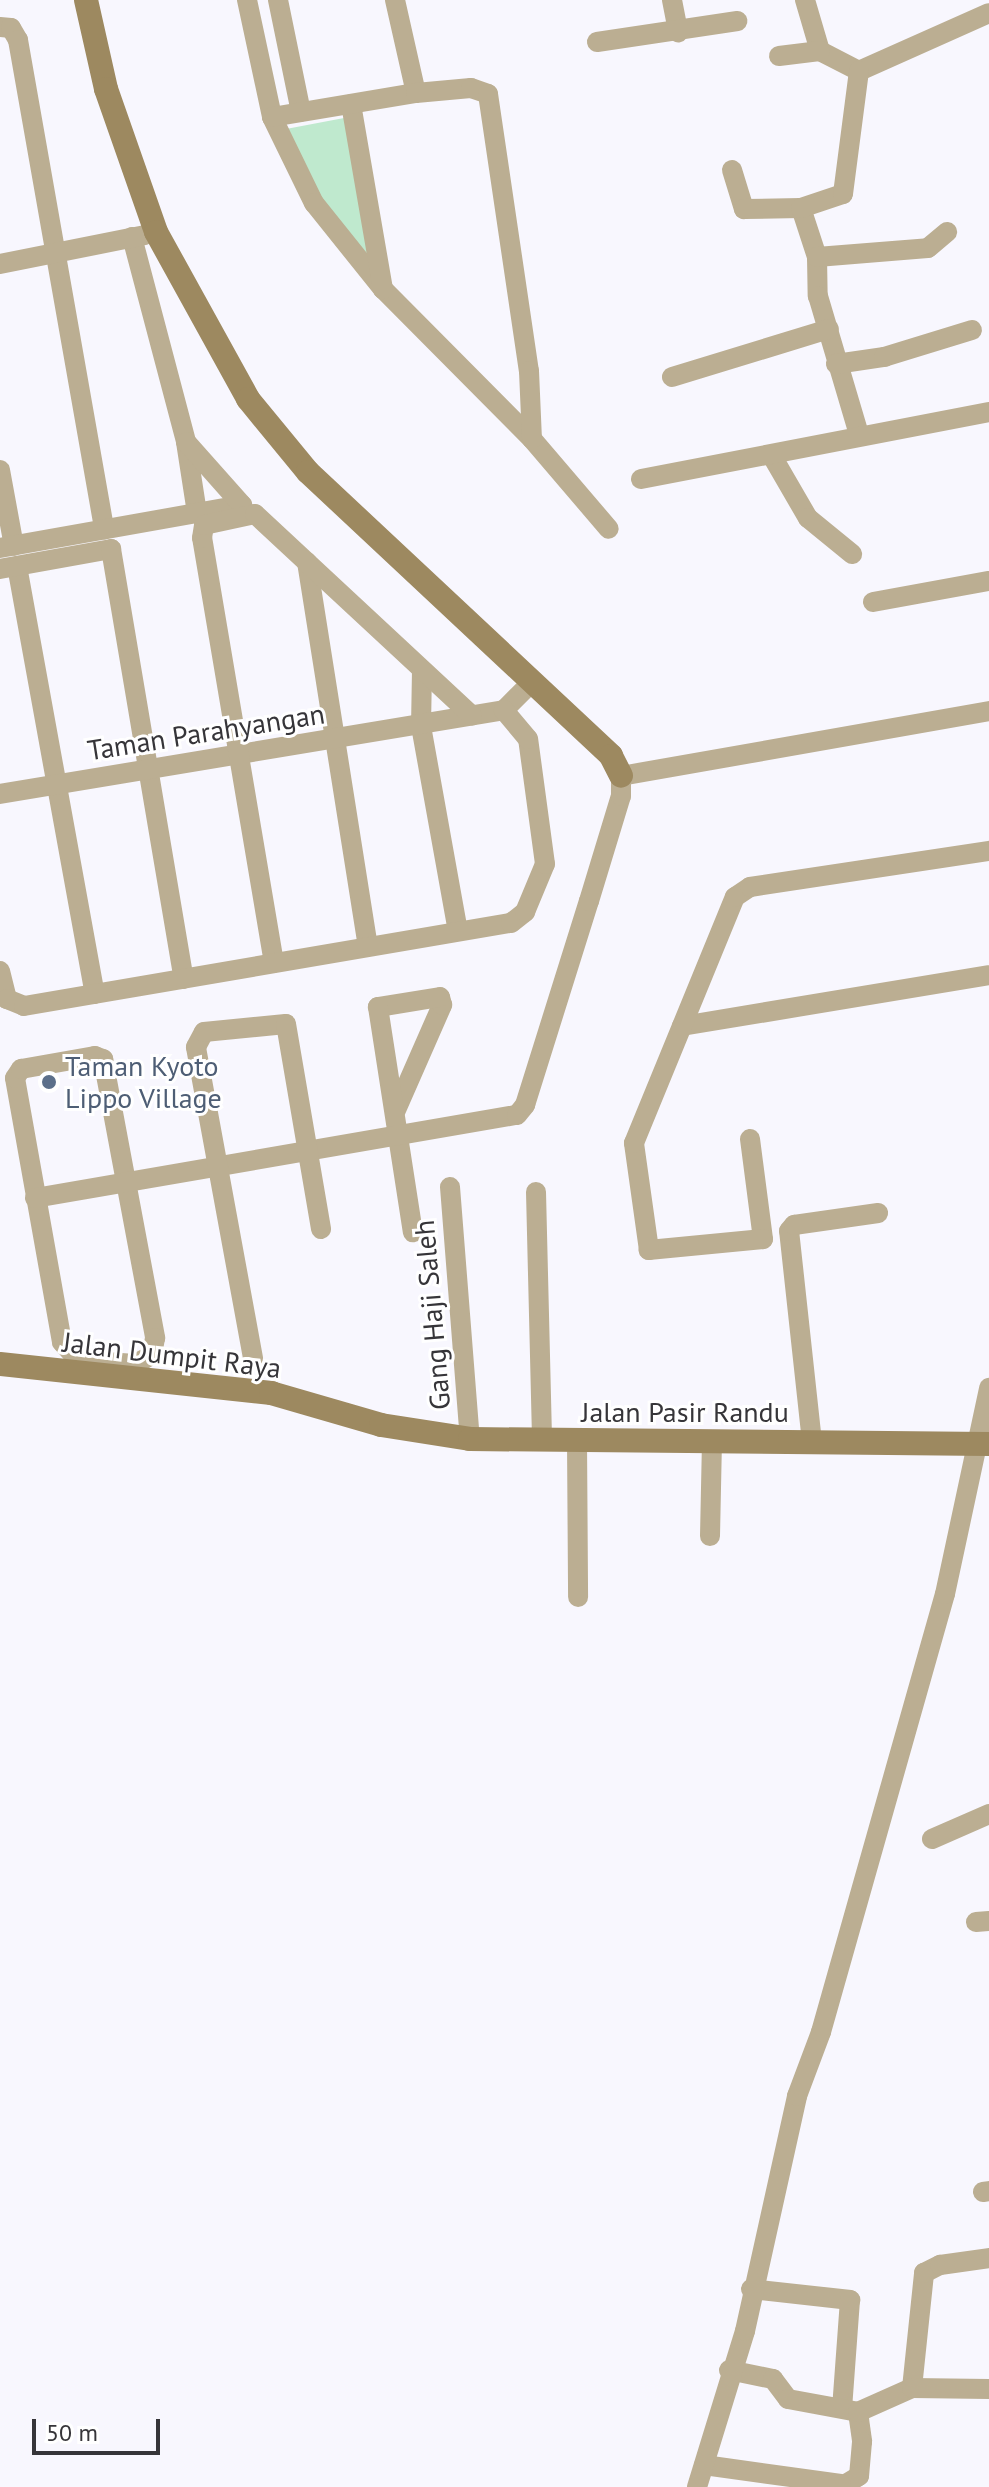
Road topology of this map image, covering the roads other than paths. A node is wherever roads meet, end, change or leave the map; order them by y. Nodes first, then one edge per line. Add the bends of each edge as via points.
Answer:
1 (86, 0) edge
2 (247, 0) edge
3 (278, 0) edge
4 (395, 0) edge
5 (672, 0) edge
6 (805, 0) edge
7 (989, 13) edge
8 (737, 21) dead end
9 (0, 27) edge
10 (678, 32) junction
11 (597, 42) dead end
12 (820, 51) junction
13 (779, 56) dead end
14 (859, 71) junction
15 (416, 93) junction
16 (351, 104) junction
17 (301, 112) junction
18 (272, 117) junction
19 (732, 170) dead end
20 (801, 208) junction
21 (156, 232) junction
22 (947, 232) dead end
23 (132, 237) junction
24 (56, 253) junction
25 (817, 257) junction
26 (0, 264) edge
27 (383, 289) junction
28 (829, 329) junction
29 (972, 330) dead end
30 (836, 364) junction
31 (672, 377) dead end
32 (989, 412) edge
33 (859, 434) junction
34 (532, 439) junction
35 (186, 442) junction
36 (772, 456) junction
37 (0, 470) edge
38 (641, 479) dead end
39 (197, 513) junction
40 (104, 529) junction
41 (609, 529) dead end
42 (852, 554) dead end
43 (8, 557) edge
44 (307, 562) junction
45 (989, 581) edge
46 (873, 602) dead end
47 (422, 670) junction
48 (532, 682) junction
49 (504, 710) junction
50 (989, 711) edge
51 (472, 716) junction
52 (421, 726) junction
53 (334, 740) junction
54 (243, 755) junction
55 (148, 769) junction
56 (621, 776) junction
57 (58, 784) junction
58 (0, 794) edge
59 (989, 851) edge
60 (458, 931) junction
61 (368, 946) junction
62 (274, 963) junction
63 (0, 971) edge
64 (989, 975) edge
65 (184, 979) junction
66 (95, 994) junction
67 (682, 1026) junction
68 (396, 1110) junction
69 (400, 1137) junction
70 (750, 1139) dead end
71 (307, 1153) junction
72 (218, 1169) junction
73 (126, 1183) junction
74 (450, 1187) dead end
75 (536, 1192) dead end
76 (35, 1198) junction
77 (878, 1213) dead end
78 (321, 1229) dead end
79 (413, 1232) dead end
80 (253, 1358) dead end
81 (0, 1364) edge
82 (989, 1388) edge
83 (381, 1425) joint
84 (470, 1439) junction
85 (542, 1441) junction
86 (577, 1441) junction
87 (712, 1442) junction
88 (812, 1442) junction
89 (984, 1444) edge
90 (710, 1536) dead end
91 (578, 1597) dead end
92 (989, 1814) edge
93 (932, 1839) dead end
94 (989, 2258) edge
95 (751, 2289) junction
96 (729, 2370) junction
97 (912, 2388) junction
98 (989, 2389) edge
99 (850, 2410) junction
100 (704, 2465) junction
101 (841, 2486) edge
102 (697, 2487) edge

1 - 21 main road via 106,89
2 - 18 street
3 - 17 street
4 - 15 street
5 - 10 street
6 - 12 street
7 - 14 street
8 - 10 street
9 - 24 street via 11,28 18,40
10 - 11 street
12 - 13 street
12 - 14 street
14 - 20 street via 843,194
15 - 16 street
15 - 34 street via 479,88 488,94 529,371
16 - 17 street
16 - 27 street
17 - 18 street
18 - 27 street via 314,203
19 - 20 street via 744,209
20 - 25 street
21 - 23 street
21 - 48 main road via 248,399 291,452
22 - 25 street via 928,248
23 - 24 street
23 - 35 street
24 - 26 street
24 - 40 street
25 - 28 street via 818,296
27 - 34 street
28 - 30 street
28 - 31 street
29 - 30 street via 884,357
30 - 33 street
32 - 33 street
33 - 36 street
34 - 41 street
35 - 39 street
35 - 39 street via 243,503
36 - 38 street
36 - 42 street via 808,518
37 - 43 street
39 - 40 street
40 - 43 street
43 - 55 street via 111,549
43 - 57 street
44 - 47 street
44 - 53 street
44 - 54 street via 251,512 208,521 202,532
45 - 46 street
47 - 51 street
47 - 52 street
48 - 49 street
48 - 56 main road via 611,756
49 - 51 street, Taman Parahyangan
49 - 60 street via 528,739 545,871 521,918
50 - 56 street
51 - 52 street, Taman Parahyangan
52 - 53 street, Taman Parahyangan
52 - 60 street
53 - 54 street, Taman Parahyangan
53 - 61 street
54 - 55 street, Taman Parahyangan
54 - 62 street
55 - 57 street, Taman Parahyangan
55 - 65 street
56 - 69 street via 621,796 525,1105 504,1120
57 - 58 street, Taman Parahyangan
57 - 66 street
59 - 67 street via 743,890 735,897
60 - 61 street
61 - 62 street
62 - 65 street
63 - 66 street via 4,994 16,1005
64 - 67 street
65 - 66 street
67 - 70 street via 634,1143 649,1250 763,1239
68 - 68 street via 378,1007 440,997 442,1005
68 - 69 street
69 - 71 street
69 - 79 street
71 - 72 street
71 - 72 street via 286,1024 204,1032 196,1047
71 - 78 street
72 - 73 street
72 - 80 street
73 - 76 street
73 - 76 street via 103,1059 95,1056 16,1074
73 - 76 street via 155,1338 152,1355 135,1364 78,1360 62,1342
74 - 84 street, Gang Haji Saleh
75 - 85 street
77 - 88 street via 794,1225 789,1231
81 - 83 main road, Jalan Dumpit Raya via 271,1393
82 - 89 street
83 - 84 main road, Jalan Pasir Randu
84 - 85 main road, Jalan Pasir Randu
85 - 86 main road, Jalan Pasir Randu
86 - 87 main road, Jalan Pasir Randu
86 - 91 street
87 - 88 main road, Jalan Pasir Randu
87 - 90 street
88 - 89 main road, Jalan Pasir Randu
89 - 95 street via 821,2032 797,2096 779,2190
92 - 93 street
94 - 97 street via 940,2265 924,2273
95 - 96 street via 745,2331
95 - 99 street via 850,2300
96 - 99 street via 773,2379 788,2399
96 - 100 street
97 - 98 street
97 - 99 street
99 - 101 street via 862,2442 859,2476
100 - 101 street
100 - 102 street

